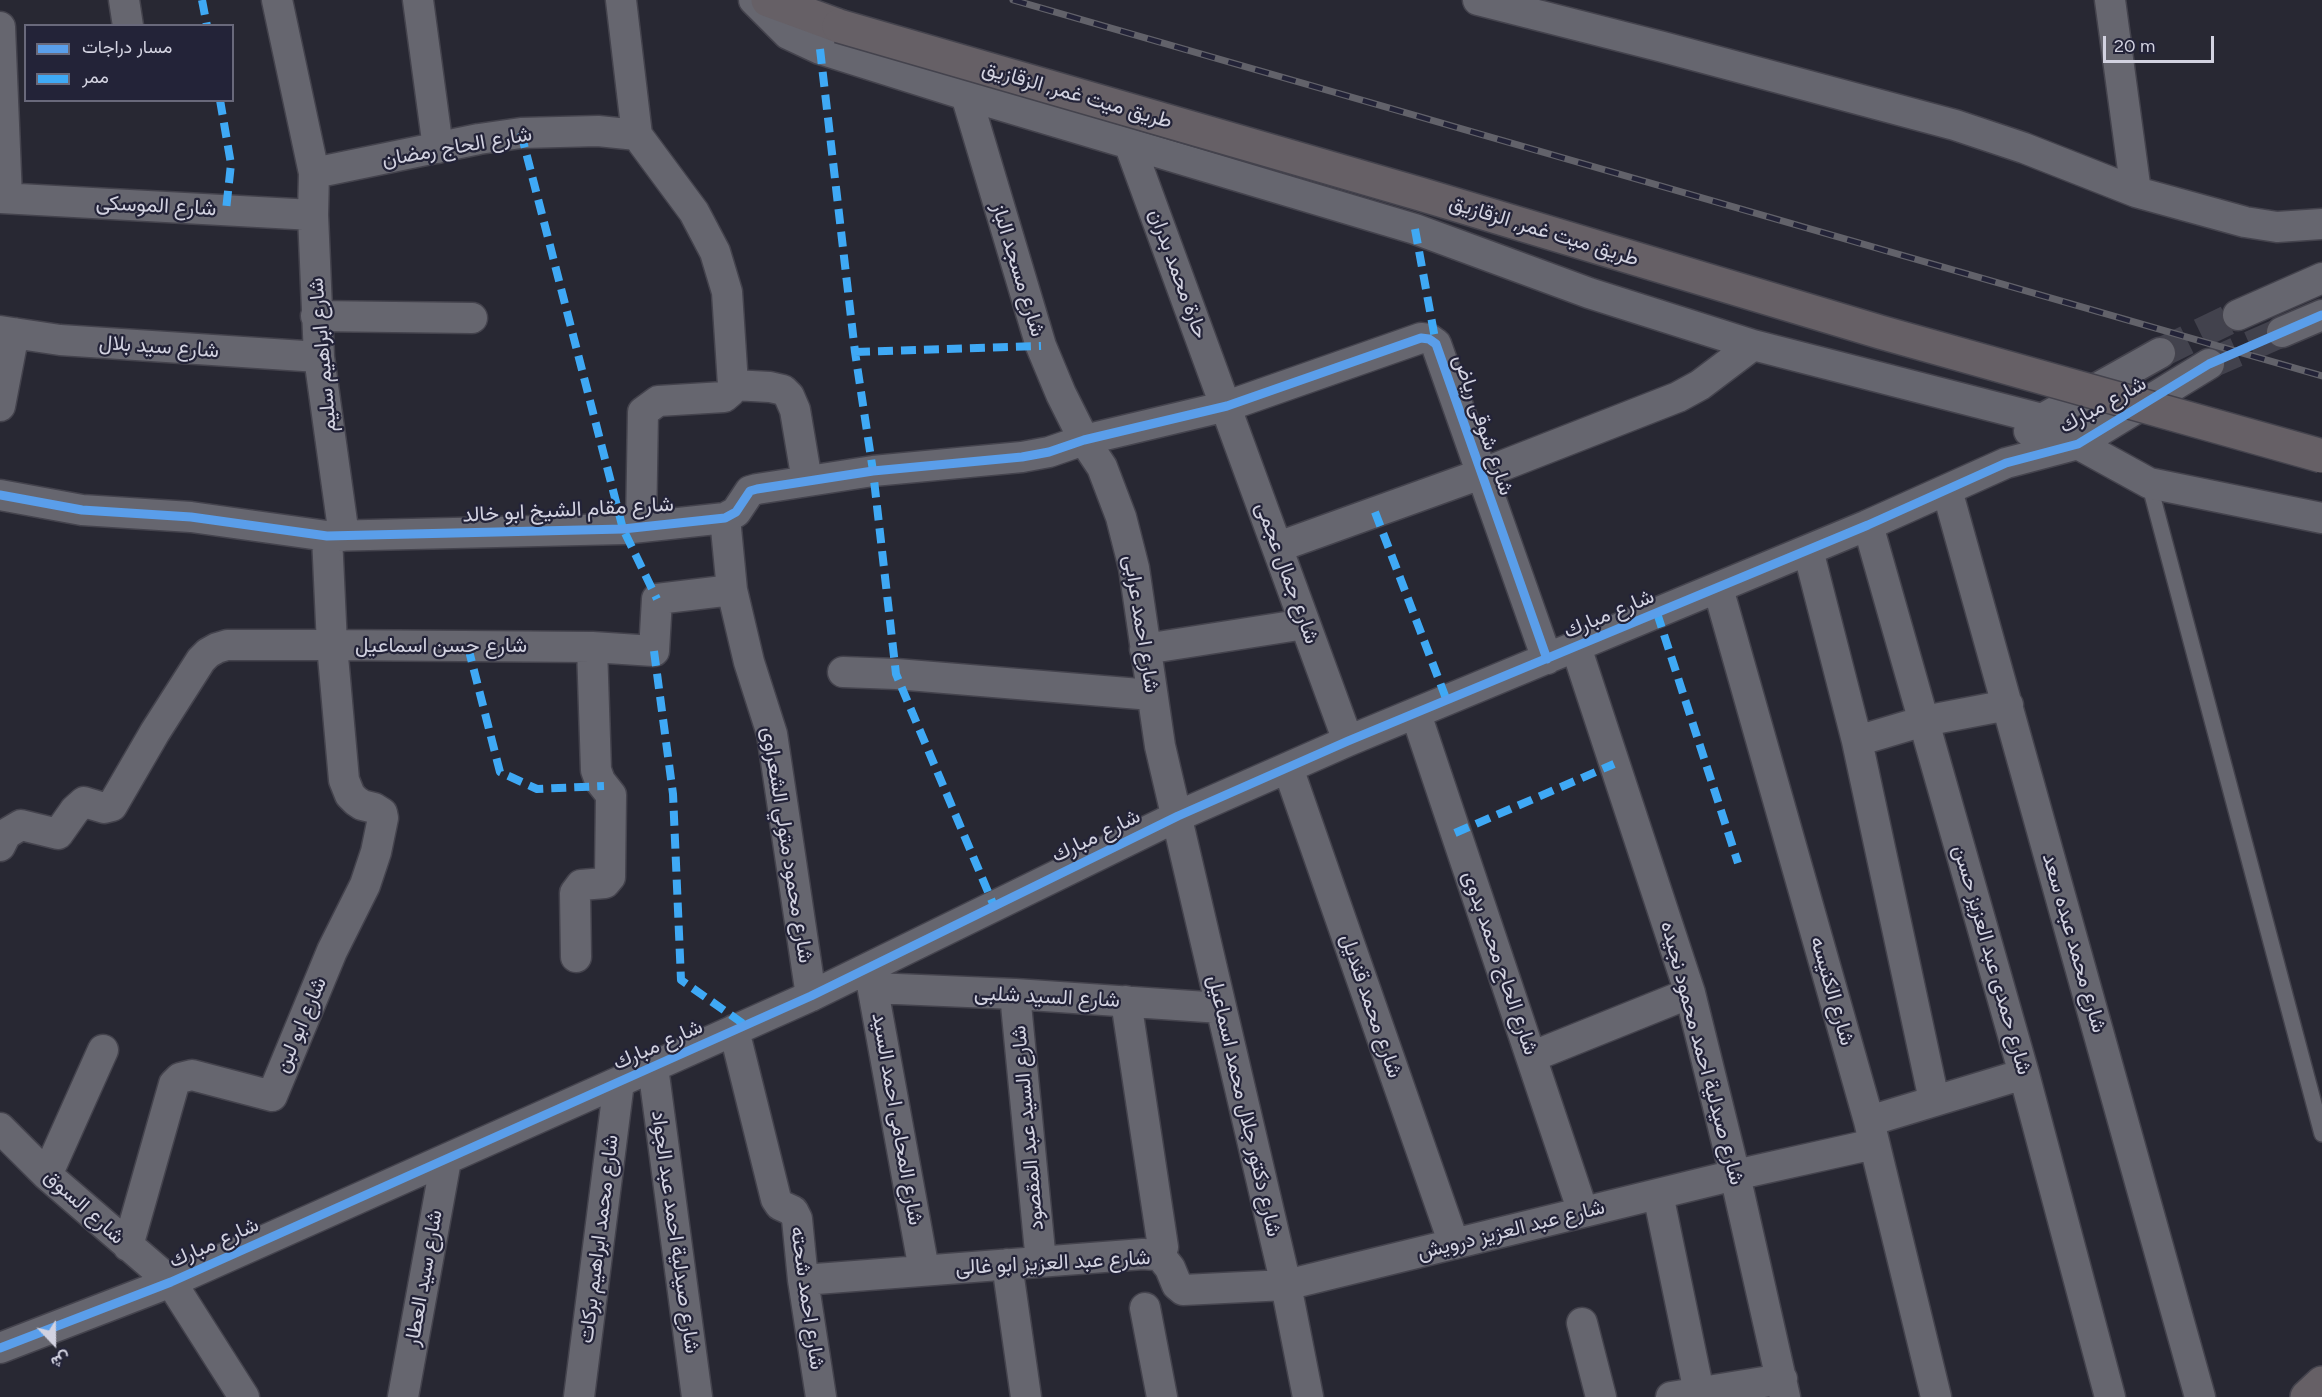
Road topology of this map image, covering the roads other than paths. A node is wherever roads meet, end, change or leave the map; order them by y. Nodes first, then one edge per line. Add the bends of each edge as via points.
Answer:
1 (123, 0) edge
2 (276, 0) edge
3 (418, 0) edge
4 (621, 0) edge
5 (754, 0) edge
6 (768, 0) edge
7 (1478, 0) edge
8 (2110, 0) edge
9 (128, 24) edge
10 (7, 46) edge
11 (966, 95) junction
12 (637, 135) junction
13 (1129, 143) junction
14 (438, 148) junction
15 (314, 173) junction
16 (2136, 192) junction
17 (4, 198) edge
18 (313, 215) junction
19 (2322, 224) edge
20 (2322, 278) edge
21 (2238, 315) tunnel mouth
22 (2322, 315) edge
23 (316, 316) junction
24 (472, 318) dead end
25 (7, 332) edge
26 (2282, 332) tunnel mouth
27 (1753, 345) junction
28 (2160, 353) tunnel mouth
29 (319, 357) junction
30 (2209, 364) tunnel mouth
31 (733, 385) junction
32 (0, 406) edge
33 (1227, 406) junction
34 (2042, 419) junction
35 (1084, 440) junction
36 (2078, 444) junction
37 (2322, 456) edge
38 (2006, 463) junction
39 (1481, 474) junction
40 (807, 481) junction
41 (2149, 483) junction
42 (1947, 490) junction
43 (0, 495) edge
44 (725, 518) junction
45 (2322, 518) edge
46 (1868, 525) junction
47 (641, 527) junction
48 (336, 536) junction
49 (1278, 547) junction
50 (1808, 550) junction
51 (1718, 588) junction
52 (732, 591) junction
53 (1305, 624) junction
54 (332, 645) junction
55 (592, 647) junction
56 (1576, 647) junction
57 (1145, 649) junction
58 (1547, 659) junction
59 (843, 672) dead end
60 (1152, 695) junction
61 (2008, 705) junction
62 (1416, 714) junction
63 (1924, 721) junction
64 (1347, 741) junction
65 (1857, 741) junction
66 (1288, 768) junction
67 (1178, 816) junction
68 (0, 846) edge
69 (576, 957) dead end
70 (871, 978) junction
71 (1690, 993) junction
72 (1015, 994) junction
73 (811, 996) junction
74 (1126, 1001) junction
75 (1221, 1008) junction
76 (734, 1030) junction
77 (103, 1050) dead end
78 (1531, 1057) junction
79 (653, 1067) junction
80 (2024, 1074) junction
81 (619, 1082) junction
82 (1934, 1100) junction
83 (0, 1128) edge
84 (1871, 1132) junction
85 (2322, 1134) edge
86 (446, 1160) junction
87 (47, 1175) junction
88 (1735, 1175) junction
89 (1658, 1194) junction
90 (1583, 1212) junction
91 (1454, 1244) junction
92 (128, 1246) junction
93 (1156, 1255) junction
94 (1041, 1262) junction
95 (1007, 1264) junction
96 (924, 1270) junction
97 (803, 1280) junction
98 (171, 1282) junction
99 (1286, 1285) junction
100 (1145, 1308) dead end
101 (1582, 1323) dead end
102 (0, 1348) edge
103 (2322, 1383) edge
104 (1783, 1388) edge
105 (1690, 1395) edge
106 (244, 1397) edge
107 (403, 1397) edge
108 (579, 1397) edge
109 (698, 1397) edge
110 (821, 1397) edge
111 (1026, 1397) edge
112 (1162, 1397) edge
113 (1308, 1397) edge
114 (1601, 1397) edge
115 (1936, 1397) edge
116 (2110, 1397) edge
117 (2200, 1397) edge
118 (2307, 1397) edge

1 - 9 street
2 - 15 street, شارع ابراهيم سليم
3 - 14 street
4 - 12 street
5 - 11 street via 788,34 820,50
6 - 37 highway, طريق ميت غمر, الزقازيق, bridge via 839,26 1880,332
7 - 16 street via 1955,124
8 - 16 street
10 - 17 street
11 - 13 street
11 - 35 street, شارع مسجد الباز via 1041,346
12 - 14 street, شارع الحاج رمضان via 598,131 521,133
12 - 31 street via 694,212 715,252 727,292
13 - 27 street via 1415,229 1588,293
13 - 33 street, حارة محمد بدران
14 - 15 street, شارع الحاج رمضان
15 - 18 street, شارع ابراهيم سليم
16 - 19 street via 2245,222 2277,226
17 - 18 street, شارع الموسكى
18 - 23 street, شارع ابراهيم سليم
20 - 21 street
22 - 26 street
23 - 24 street
23 - 29 street, شارع ابراهيم سليم
25 - 29 street, شارع سيد بلال via 60,340
25 - 32 street
27 - 34 street
27 - 39 street via 1678,397
28 - 34 street, شارع مبارك
29 - 48 street, شارع ابراهيم سليم
30 - 36 street, شارع مبارك
31 - 40 street via 770,387 789,396
31 - 47 street via 724,398 658,401 643,412
33 - 35 street
33 - 39 street, شارع شوقى رياض via 1413,340 1429,339 1436,344
33 - 49 street, شارع جمال عجمى
34 - 36 street
34 - 38 street, شارع مبارك via 2024,436
35 - 40 street via 1022,457
35 - 57 street, شارع احمد عرابى via 1102,467 1121,517 1134,568
36 - 38 street, شارع مبارك
36 - 41 street
38 - 42 street, شارع مبارك
39 - 49 street
39 - 58 street, شارع شوقى رياض
40 - 44 street via 750,491 736,512
41 - 45 street
41 - 85 lane
42 - 46 street, شارع مبارك
42 - 61 street, شارع محمد عبده سعد
43 - 48 street, شارع مقام الشيخ ابو خالد via 82,510 191,517
44 - 47 street, شارع مقام الشيخ ابو خالد
44 - 52 street, شارع محمود متولي الشعراوى
46 - 50 street, شارع مبارك
46 - 63 street, شارع حمدى عبد العزيز حسن
47 - 48 street, شارع مقام الشيخ ابو خالد
48 - 54 street, شارع ابراهيم سليم
49 - 53 street, شارع جمال عجمى
50 - 51 street, شارع مبارك
50 - 65 street
51 - 56 street, شارع مبارك
51 - 84 street, شارع الكنيسه
52 - 55 street, شارع حسن اسماعيل via 657,599 654,651
52 - 73 street, شارع محمود متولي الشعراوى via 772,734
53 - 57 street
53 - 64 street, شارع جمال عجمى
54 - 55 street, شارع حسن اسماعيل
54 - 68 street, شارع حسن اسماعيل via 227,645 208,653 112,806 104,808 84,802 63,829 54,834 16,826
54 - 92 street, شارع ابو لبن via 346,789 362,806 379,810 383,818 365,885 332,951 272,1096 192,1075 174,1084
55 - 69 street via 596,770 611,795 610,877 605,883 581,885 575,893
56 - 58 street, شارع مبارك
56 - 71 street, شارع صيدلية احمد محمود نجيده
57 - 60 street, شارع احمد عرابى
58 - 62 street, شارع مبارك
59 - 60 street
60 - 67 street, شارع احمد عرابى
61 - 63 street
61 - 117 street, شارع محمد عبده سعد
62 - 64 street, شارع مبارك
62 - 78 street, شارع الحاج محمد بدوى
63 - 65 street
63 - 80 street, شارع حمدى عبد العزيز حسن
64 - 66 street, شارع مبارك
65 - 82 street
66 - 67 street, شارع مبارك
66 - 91 street, شارع محمد قنديل
67 - 70 street, شارع مبارك
67 - 75 street, شارع دكتور جلال محمد اسماعيل
70 - 72 street, شارع السيد شلبى
70 - 73 street, شارع مبارك
70 - 96 street, شارع المحامى احمد السيد
71 - 78 street
71 - 88 street, شارع صيدلية احمد محمود نجيده
72 - 74 street, شارع السيد شلبى
72 - 94 street, شارع السيد عبد المقصود
73 - 76 street, شارع مبارك
74 - 75 street, شارع السيد شلبى
74 - 93 street via 1163,1247
75 - 99 street, شارع دكتور جلال محمد اسماعيل
76 - 79 street, شارع مبارك
76 - 97 street, شارع احمد شحته via 776,1199 783,1208 793,1211 797,1219
77 - 87 street
78 - 90 street, شارع الحاج محمد بدوى
79 - 81 street, شارع مبارك
79 - 109 street, شارع صيدلية احمد عبد الجواد
80 - 82 street, شارع عبد العزيز درويش
80 - 116 street, شارع حمدى عبد العزيز حسن
81 - 86 street, شارع مبارك
81 - 108 street, شارع محمد ابراهيم بركات
82 - 84 street, شارع عبد العزيز درويش
83 - 87 street, شارع السوق
84 - 88 street, شارع عبد العزيز درويش
84 - 115 street, شارع الكنيسه
86 - 98 street, شارع مبارك
86 - 107 street, شارع سيد العطار
87 - 92 street, شارع السوق
88 - 89 street, شارع عبد العزيز درويش
88 - 104 street, شارع صيدلية احمد محمود نجيده
89 - 90 street, شارع عبد العزيز درويش
89 - 105 street
90 - 91 street, شارع عبد العزيز درويش
91 - 99 street, شارع عبد العزيز درويش
92 - 98 street, شارع السوق
93 - 94 street, شارع عبد العزيز ابو غالى
93 - 99 street, شارع عبد العزيز ابو غالى via 1167,1263 1183,1290
94 - 95 street, شارع عبد العزيز ابو غالى
95 - 96 street, شارع عبد العزيز ابو غالى
95 - 111 street
96 - 97 street, شارع عبد العزيز ابو غالى
97 - 110 street, شارع احمد شحته
98 - 102 street, شارع مبارك
98 - 106 street, شارع السوق
99 - 113 street, شارع دكتور جلال محمد اسماعيل
100 - 112 street
101 - 114 street
103 - 118 highway
104 - 105 street

